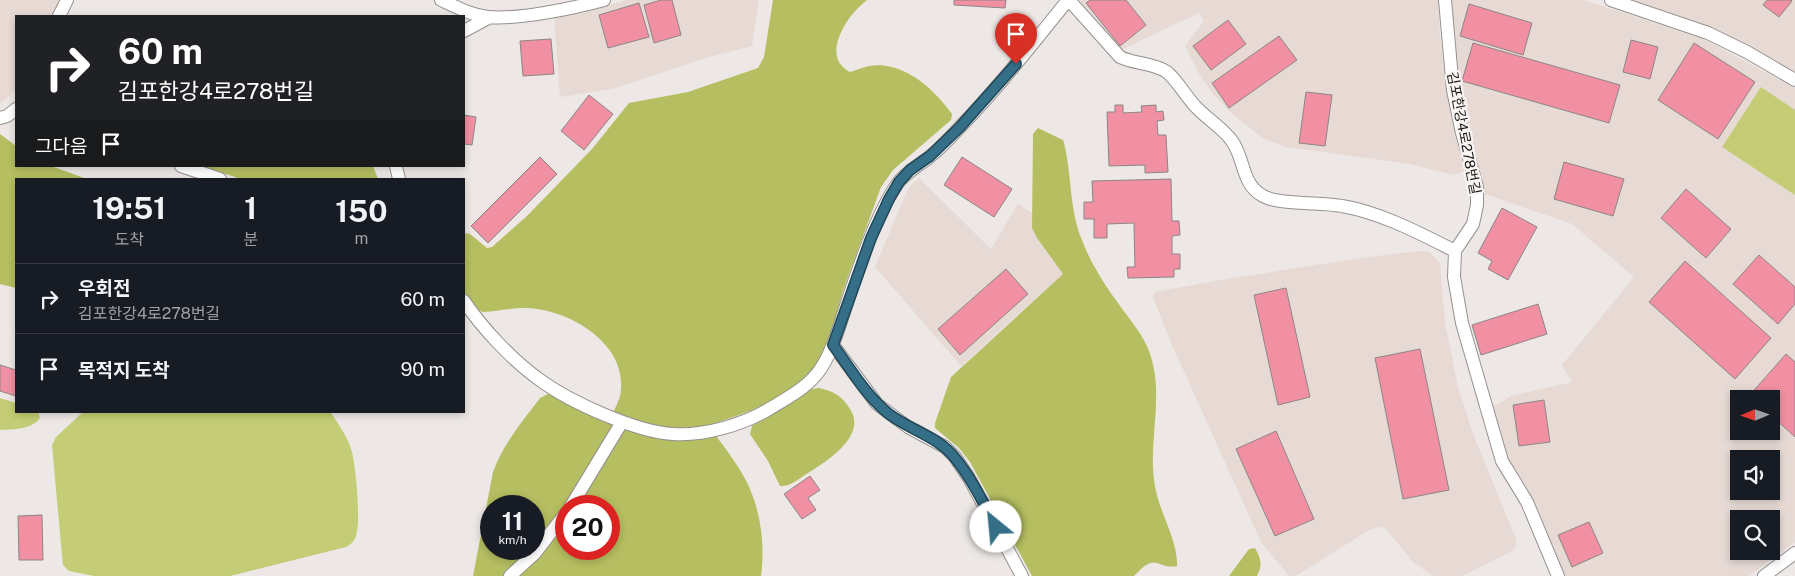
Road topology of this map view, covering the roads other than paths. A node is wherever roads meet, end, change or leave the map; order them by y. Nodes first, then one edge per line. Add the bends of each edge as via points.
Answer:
1 (67, 0) edge
2 (441, 0) edge
3 (604, 0) edge
4 (1068, 0) edge
5 (1445, 0) edge
6 (1611, 0) edge
7 (60, 15) edge
8 (490, 17) junction
9 (465, 30) edge
10 (1795, 80) edge
11 (15, 110) edge
12 (0, 118) edge
13 (184, 167) edge
14 (217, 178) edge
15 (1455, 251) junction
16 (465, 302) edge
17 (833, 345) junction
18 (622, 422) junction
19 (578, 495) edge
20 (555, 528) edge
21 (1795, 553) edge
22 (510, 576) edge
23 (1022, 576) edge
24 (1558, 576) edge
25 (1764, 576) edge

1 - 7 lane
2 - 8 lane via 470,13
3 - 8 lane via 579,7
4 - 15 lane via 1120,58 1167,72 1197,108 1232,140 1253,189 1265,197 1371,212
4 - 17 lane via 960,127 899,182 871,238
5 - 15 lane, 김포한강4로278번길 via 1453,90 1478,187 1473,224
6 - 10 lane via 1708,33
8 - 9 lane
11 - 12 lane
13 - 14 lane
15 - 24 lane via 1454,277 1462,323 1502,461 1527,502
16 - 18 lane via 490,332 540,380
17 - 18 lane via 812,380 760,414 705,432 675,434 652,432
17 - 23 lane via 878,404 908,427 945,447 955,457
18 - 19 lane
20 - 22 lane via 535,554
21 - 25 lane

